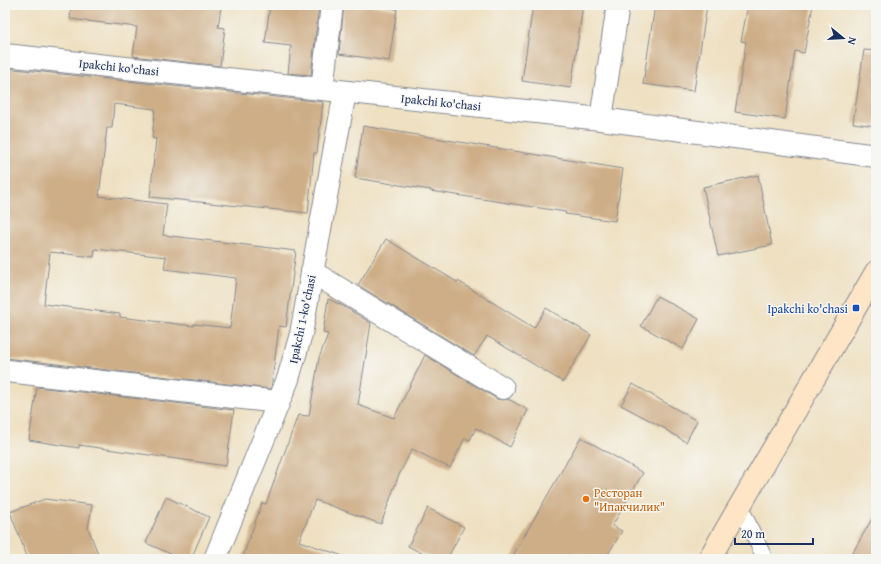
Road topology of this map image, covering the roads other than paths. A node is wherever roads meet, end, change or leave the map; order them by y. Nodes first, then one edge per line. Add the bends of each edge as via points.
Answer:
1 (332, 5) edge
2 (618, 5) edge
3 (5, 55) edge
4 (322, 89) junction
5 (345, 92) junction
6 (601, 119) junction
7 (876, 156) edge
8 (312, 272) junction
9 (876, 272) edge
10 (7, 371) dead end
11 (503, 388) dead end
12 (278, 402) junction
13 (740, 506) junction
14 (215, 559) edge
15 (709, 559) edge
16 (765, 559) edge

1 - 4 street
2 - 6 street
3 - 4 street, Ipakchi ko'chasi
4 - 5 street, Ipakchi ko'chasi
5 - 6 street, Ipakchi ko'chasi
5 - 8 street, Ipakchi 1-ko'chasi
6 - 7 street, Ipakchi ko'chasi
8 - 11 street
8 - 12 street, Ipakchi 1-ko'chasi via 299,340 288,379
9 - 13 main road
10 - 12 street
12 - 14 street, Ipakchi 1-ko'chasi
13 - 15 main road
13 - 16 lane

